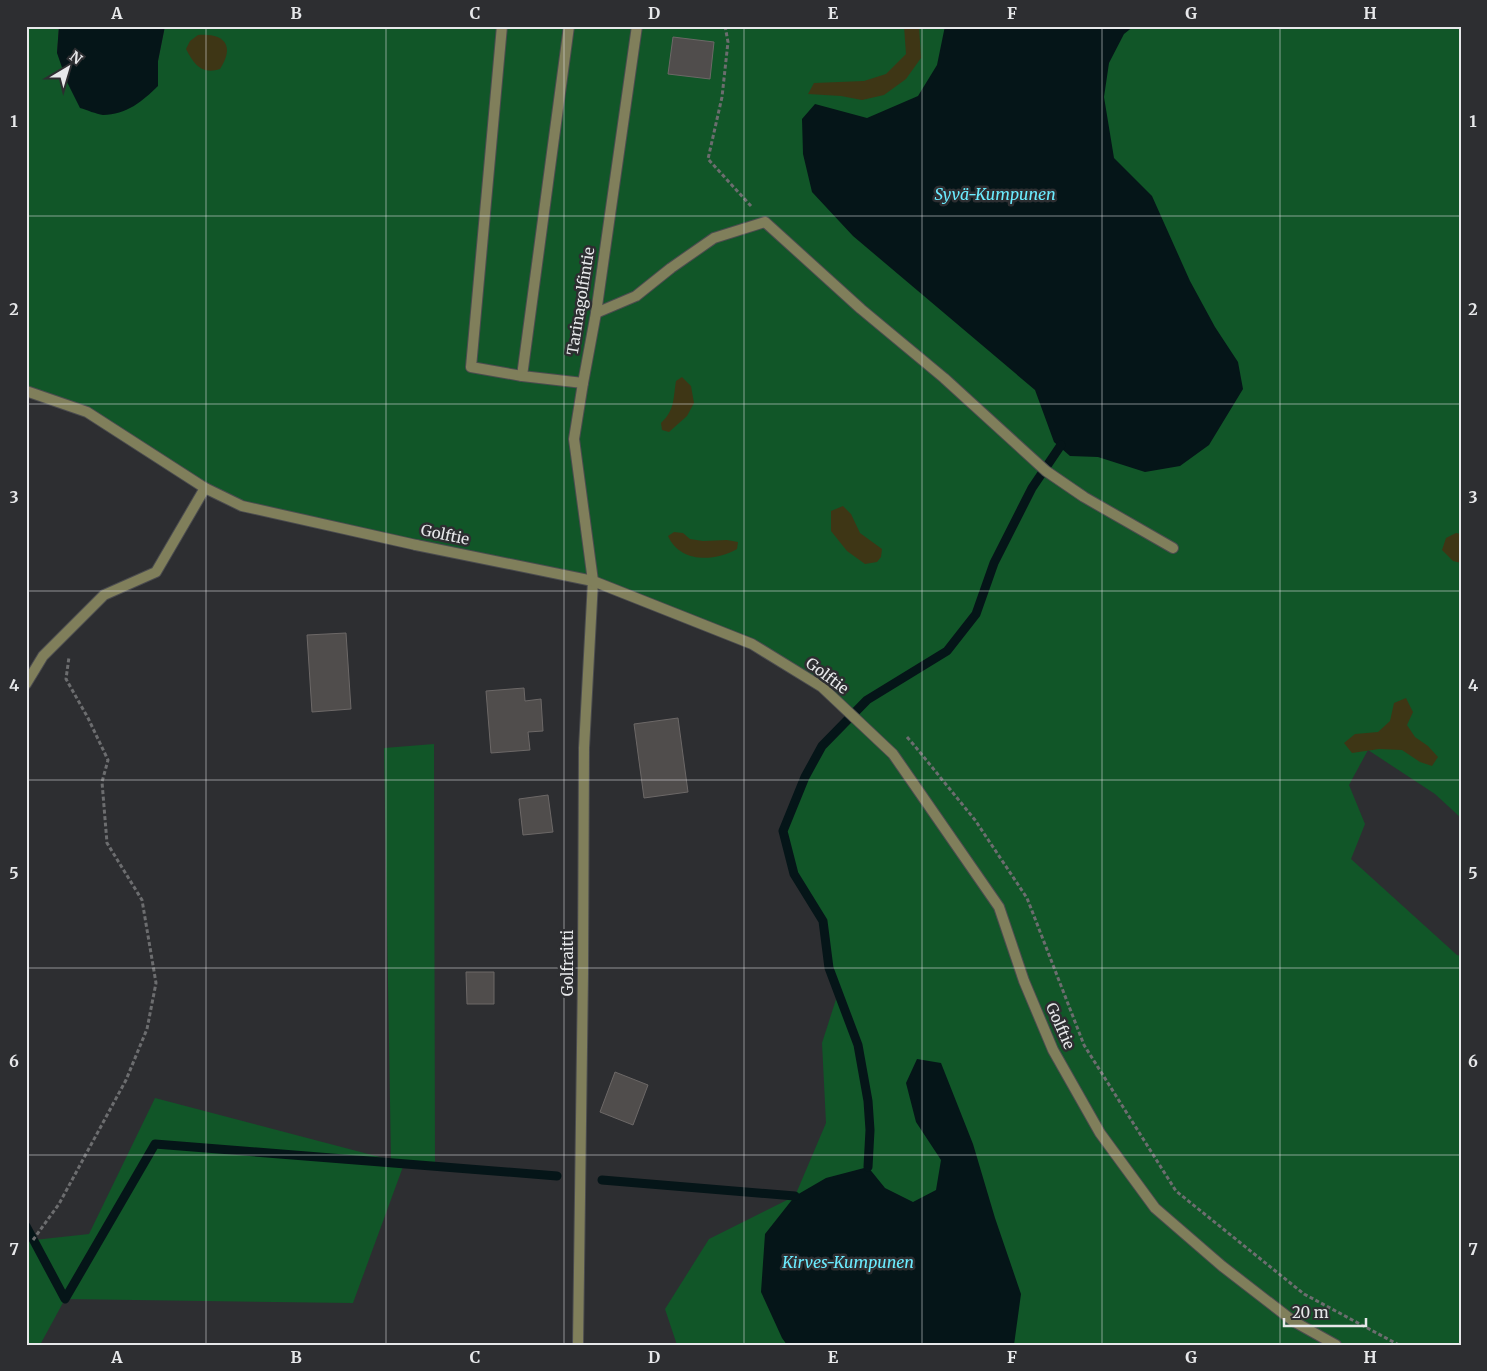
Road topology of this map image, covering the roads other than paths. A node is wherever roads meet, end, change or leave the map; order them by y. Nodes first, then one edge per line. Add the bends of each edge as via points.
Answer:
1 (502, 26) edge
2 (569, 26) edge
3 (637, 26) edge
4 (596, 313) junction
5 (522, 376) junction
6 (582, 383) junction
7 (26, 391) edge
8 (205, 488) junction
9 (1173, 548) dead end
10 (593, 581) junction
11 (26, 684) edge
12 (578, 1345) edge
13 (1336, 1345) edge

1 - 5 street via 471,367
2 - 5 street
3 - 4 street, Tarinagolfintie
4 - 6 street, Tarinagolfintie
4 - 9 street via 636,296 714,238 765,222 1046,470 1084,497
5 - 6 street
6 - 10 street, Tarinagolfintie via 574,439
7 - 8 street, Golftie via 87,412
8 - 10 street, Golftie via 242,506
8 - 11 street via 156,572 104,595 43,656
10 - 12 street, Golfraitti via 584,748
10 - 13 street, Golftie via 752,644 822,687 893,754 999,907 1024,981 1053,1050 1100,1133 1155,1208 1293,1321

